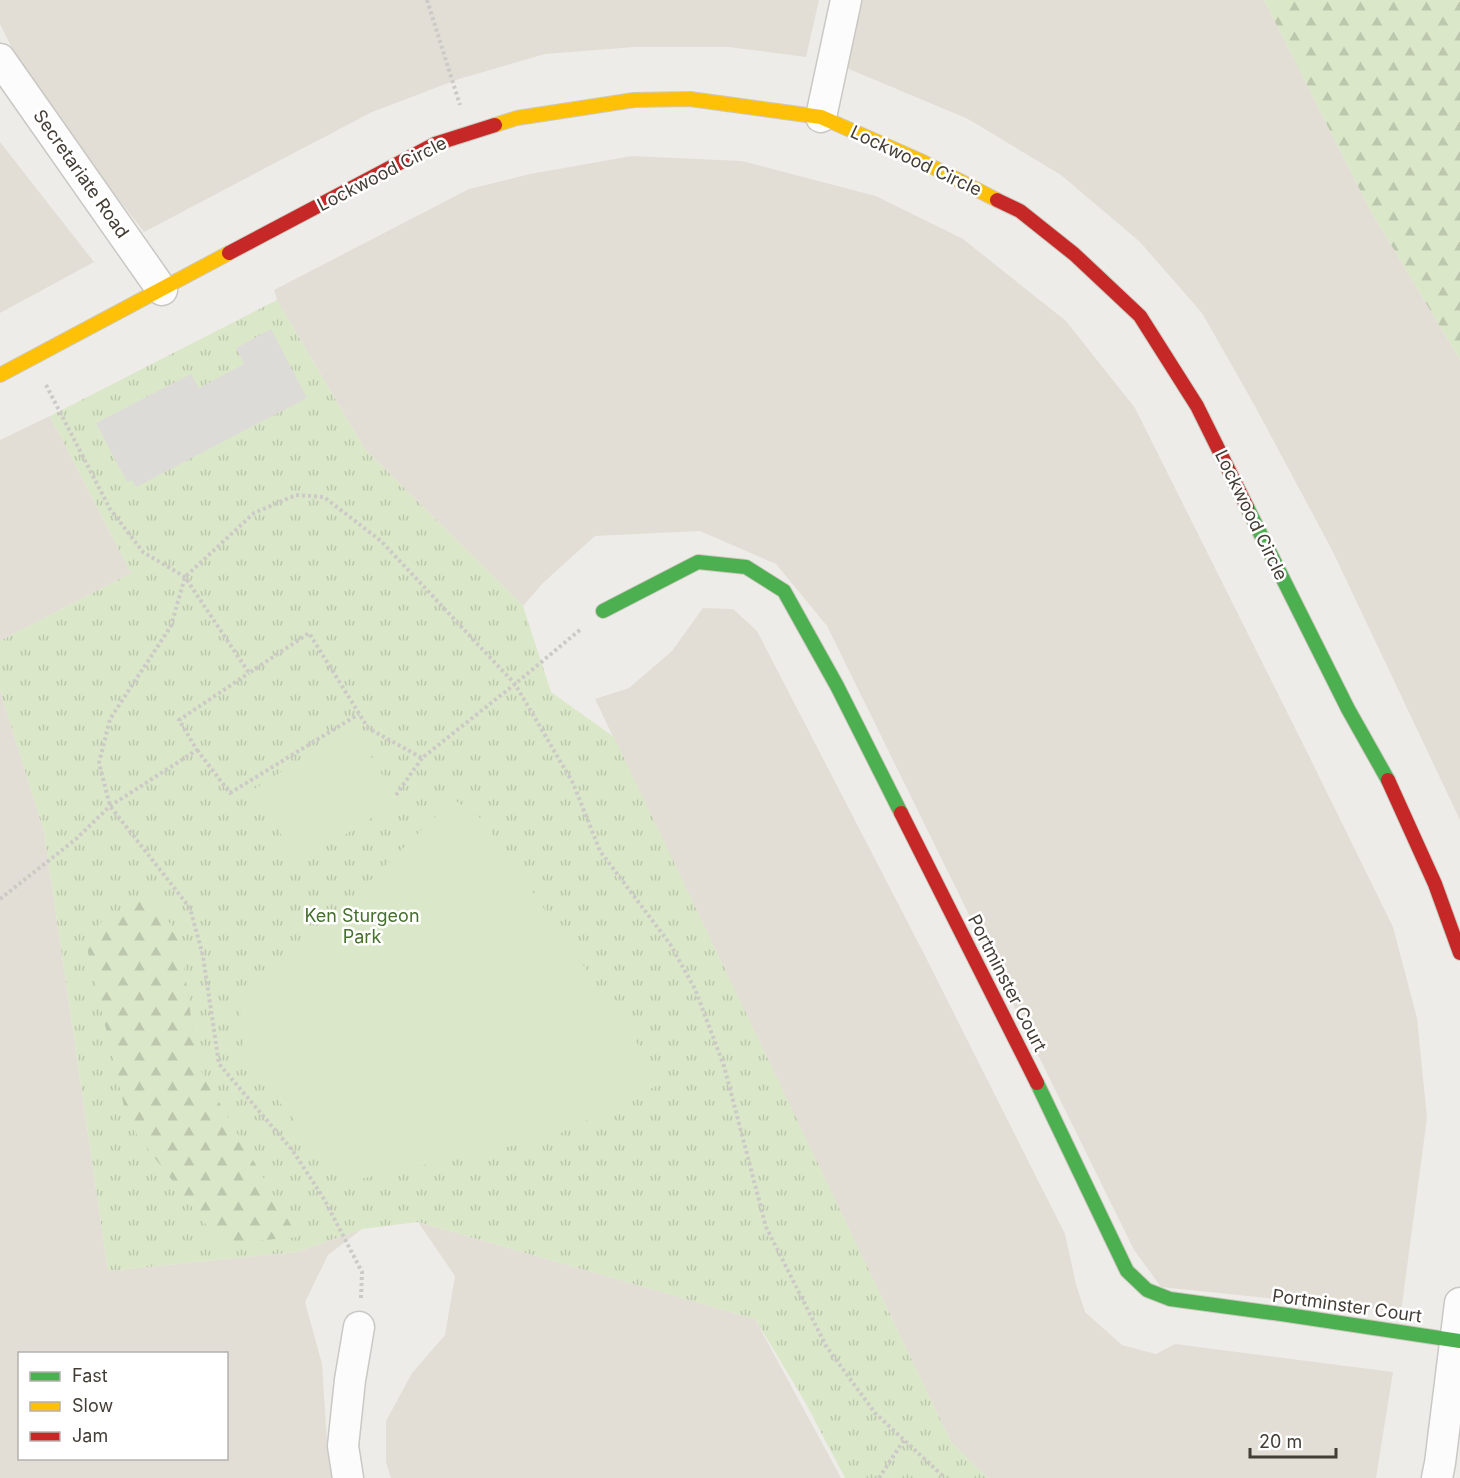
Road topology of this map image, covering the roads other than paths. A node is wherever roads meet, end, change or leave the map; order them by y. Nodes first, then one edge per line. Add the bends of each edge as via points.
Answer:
1 (846, 0) edge
2 (0, 59) edge
3 (821, 117) junction
4 (162, 290) junction
5 (0, 375) edge
6 (603, 611) road end
7 (1460, 952) edge
8 (1460, 1303) edge
9 (359, 1328) road end
10 (1457, 1341) edge
11 (348, 1478) edge
12 (1437, 1478) edge

1 - 3 street
2 - 4 street, Secretariate Road
3 - 4 street, Lockwood Circle via 690,99 634,100 517,118 435,144
3 - 7 street, Lockwood Circle via 1020,211 1074,254 1140,316 1197,406 1348,709 1384,772 1435,884
4 - 5 street, Lockwood Circle
6 - 10 street, Portminster Court via 698,562 746,567 784,591 837,686 1127,1271 1147,1290 1170,1299
8 - 10 street
9 - 11 street via 343,1446
10 - 12 street

